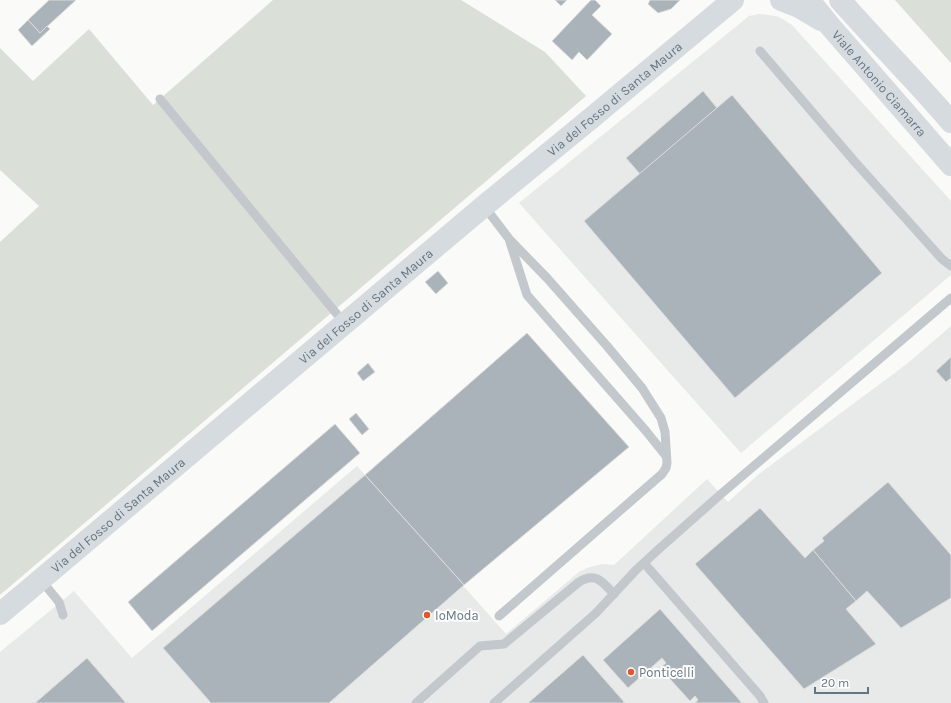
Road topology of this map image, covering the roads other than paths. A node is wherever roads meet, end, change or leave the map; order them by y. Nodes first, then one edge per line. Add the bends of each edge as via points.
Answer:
1 (781, 0) edge
2 (809, 0) edge
3 (840, 0) edge
4 (858, 0) edge
5 (733, 2) edge
6 (830, 26) junction
7 (869, 33) junction
8 (760, 51) dead end
9 (160, 99) dead end
10 (951, 122) edge
11 (951, 165) edge
12 (484, 206) junction
13 (510, 240) junction
14 (951, 266) edge
15 (951, 298) edge
16 (345, 324) junction
17 (666, 456) junction
18 (644, 563) junction
19 (41, 580) junction
20 (614, 594) junction
21 (0, 614) edge
22 (63, 615) dead end
23 (499, 616) dead end
24 (416, 703) edge
25 (494, 703) edge
26 (764, 703) edge

1 - 6 street
2 - 6 street, Viale Antonio Ciamarra
3 - 7 street, Viale Antonio Ciamarra
4 - 7 street
5 - 12 street, Via del Fosso di Santa Maura
6 - 11 street, Viale Antonio Ciamarra
7 - 10 street, Viale Antonio Ciamarra
8 - 14 lane via 865,174
9 - 16 lane
12 - 13 lane
12 - 16 street, Via del Fosso di Santa Maura
13 - 17 lane via 527,295
13 - 17 lane via 547,278 642,388 661,418 666,440
15 - 18 lane
16 - 19 street, Via del Fosso di Santa Maura
17 - 23 lane via 667,464 662,474
18 - 20 lane
18 - 26 lane
19 - 21 street, Via del Fosso di Santa Maura
19 - 22 lane via 59,602
20 - 24 lane via 599,579 584,579 504,644 480,646
20 - 25 lane via 590,619

